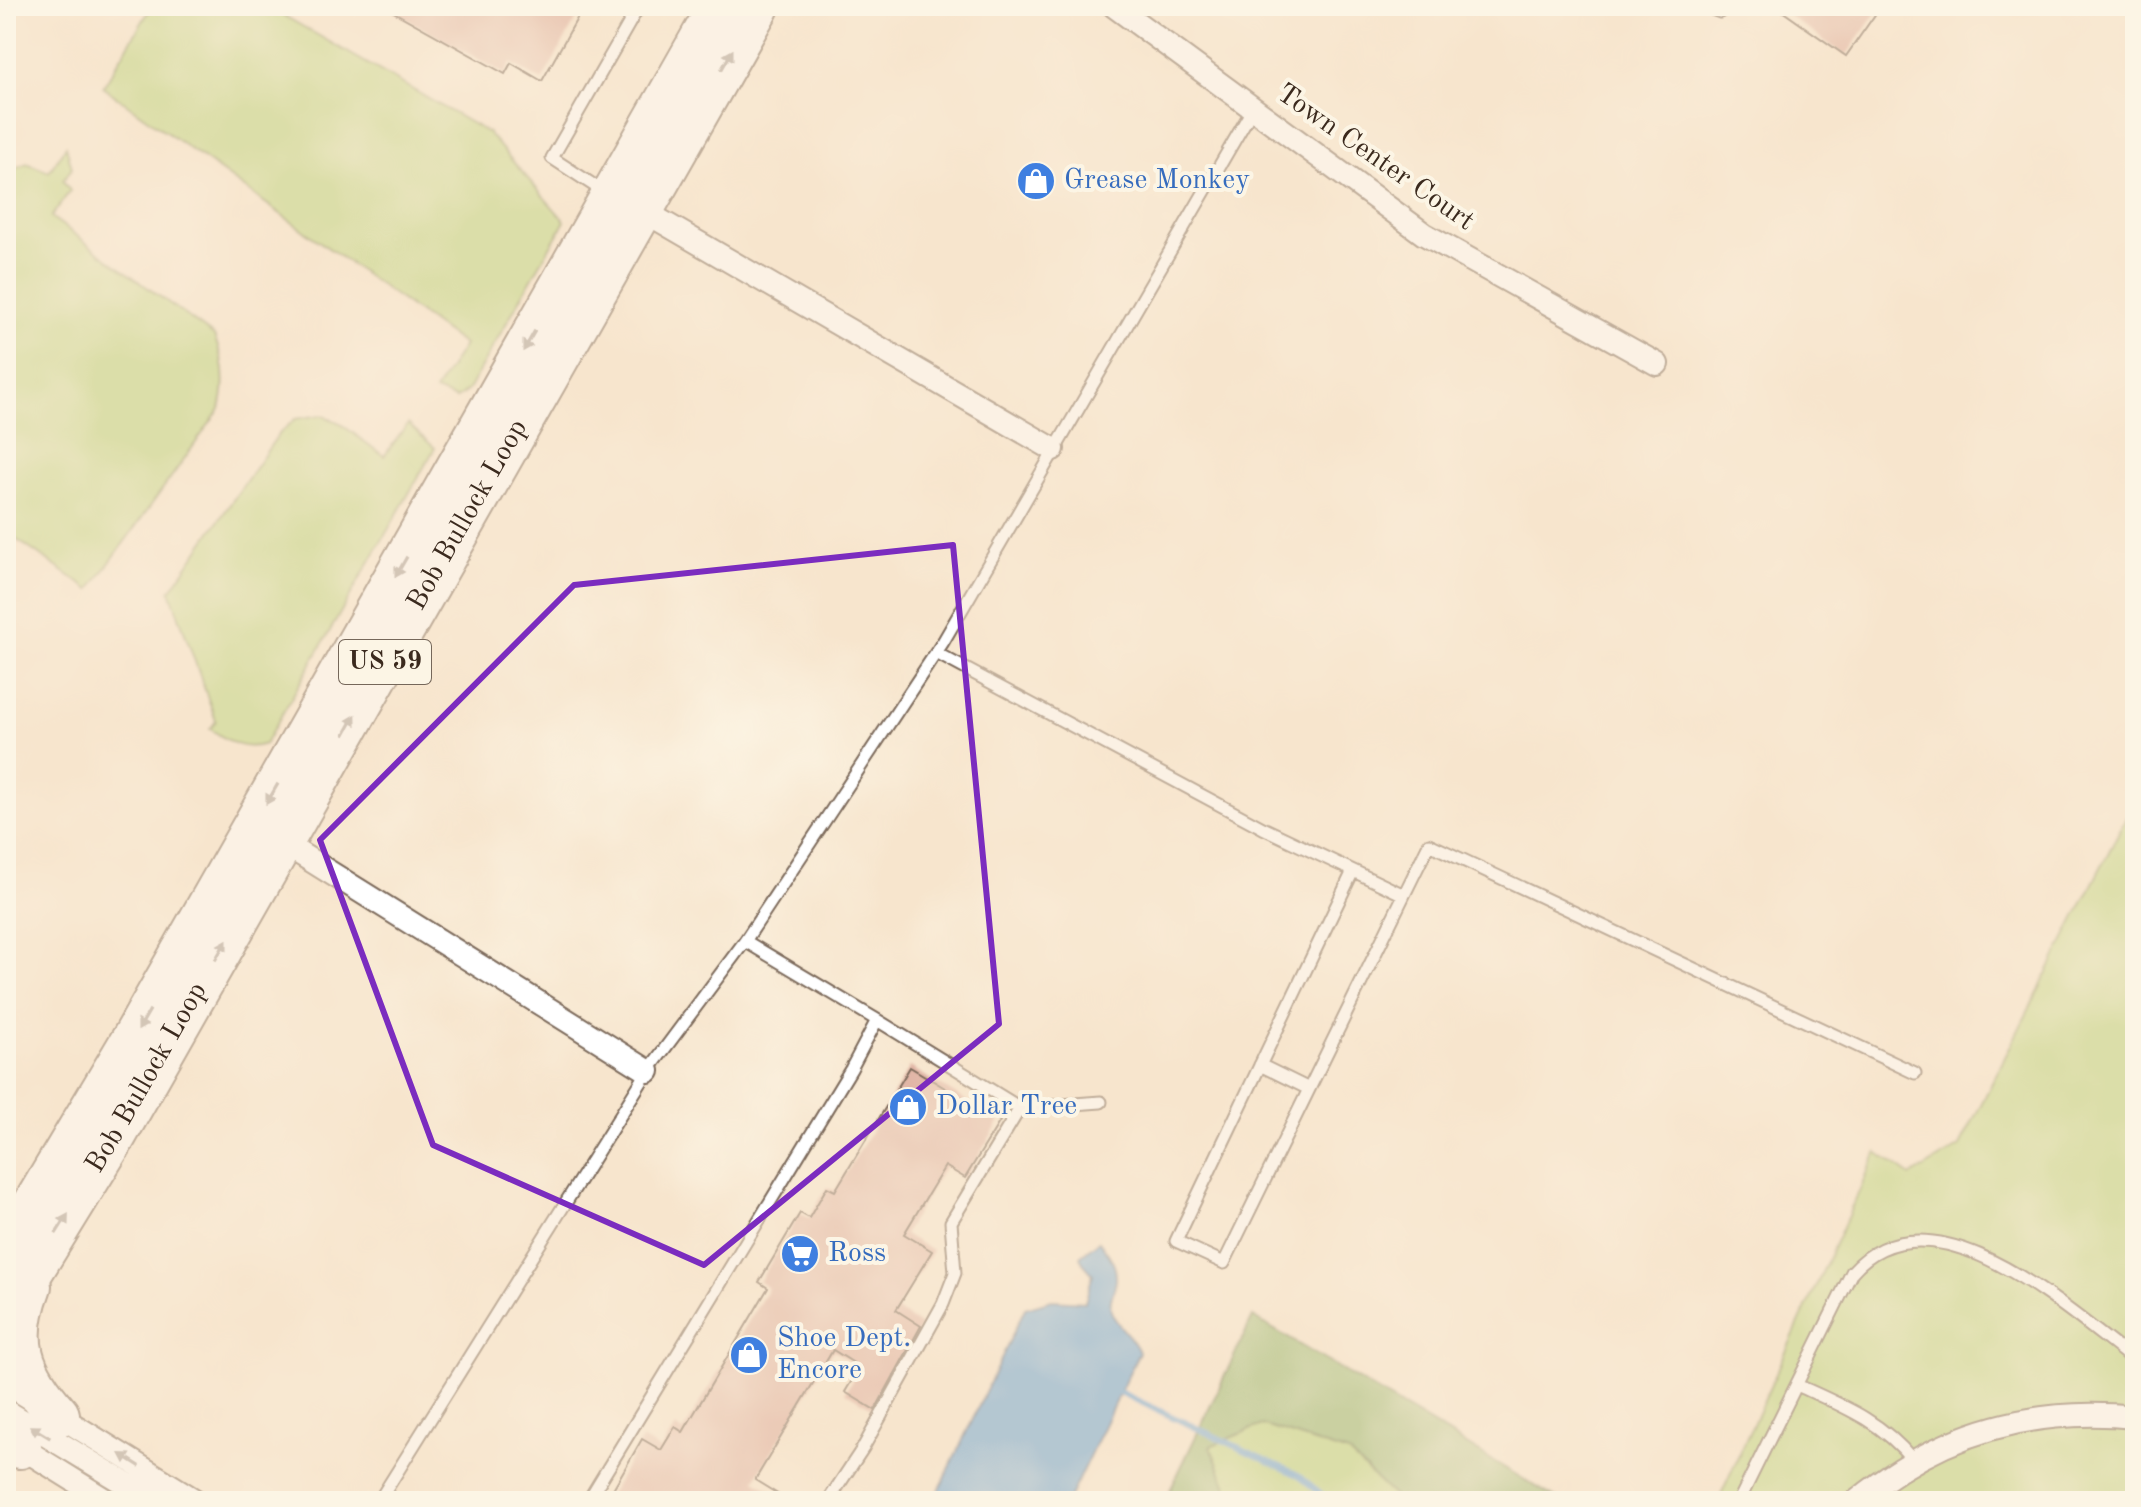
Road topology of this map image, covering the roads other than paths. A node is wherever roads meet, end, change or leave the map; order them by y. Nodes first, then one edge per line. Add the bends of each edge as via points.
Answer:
1 (639, 6) edge
2 (1114, 6) edge
3 (1704, 6) edge
4 (727, 7) edge
5 (1720, 12) dead end
6 (1252, 110) junction
7 (626, 204) junction
8 (1657, 364) dead end
9 (1053, 449) junction
10 (936, 653) junction
11 (283, 843) junction
12 (1353, 871) junction
13 (1404, 895) junction
14 (745, 941) junction
15 (877, 1020) junction
16 (1260, 1065) junction
17 (648, 1071) junction
18 (1915, 1073) dead end
19 (1309, 1089) junction
20 (1101, 1102) dead end
21 (1020, 1108) junction
22 (23, 1256) edge
23 (6, 1313) edge
24 (2135, 1361) edge
25 (6, 1383) edge
26 (1797, 1385) junction
27 (58, 1415) junction
28 (2135, 1417) edge
29 (10, 1435) edge
30 (1913, 1460) junction
31 (107, 1501) edge
32 (155, 1501) edge
33 (196, 1501) edge
34 (379, 1501) edge
35 (588, 1501) edge
36 (828, 1501) edge
37 (1739, 1501) edge
38 (1857, 1501) edge

1 - 7 lane via 552,158
2 - 6 street, Town Center Court
3 - 5 lane
7 -> 4 highway, Bob Bullock Loop / US 59
4 - 7 highway, Bob Bullock Loop / US 59 via 691,57
6 - 8 street, Town Center Court via 1424,234
6 - 9 lane
7 - 9 street
11 -> 7 highway, Bob Bullock Loop / US 59 via 550,370 590,268 617,211
7 -> 22 highway, Bob Bullock Loop / US 59 via 134,1037
9 - 10 lane
10 - 12 lane
10 - 14 lane
11 - 17 street
22 -> 11 highway, Bob Bullock Loop / US 59 via 113,1139
12 - 13 lane
12 - 16 lane
13 - 18 lane via 1429,844
13 - 19 lane
14 - 15 lane
14 - 17 lane
15 - 21 lane
15 - 35 lane
16 - 19 lane
16 - 19 lane via 1176,1241 1224,1263
17 - 34 lane
20 - 21 lane
21 - 36 lane via 951,1222 955,1273 943,1304
22 - 23 highway, Bob Bullock Loop / US 59
22 - 27 highway via 26,1297 20,1348 34,1388
24 - 26 lane via 1997,1262 1946,1242 1924,1241 1888,1245 1852,1272
25 - 27 street
26 - 30 lane via 1887,1431
26 - 37 lane
33 -> 27 street
28 - 30 street via 2081,1415 2018,1423 1967,1435
29 - 31 street
32 -> 29 street
30 - 38 street

